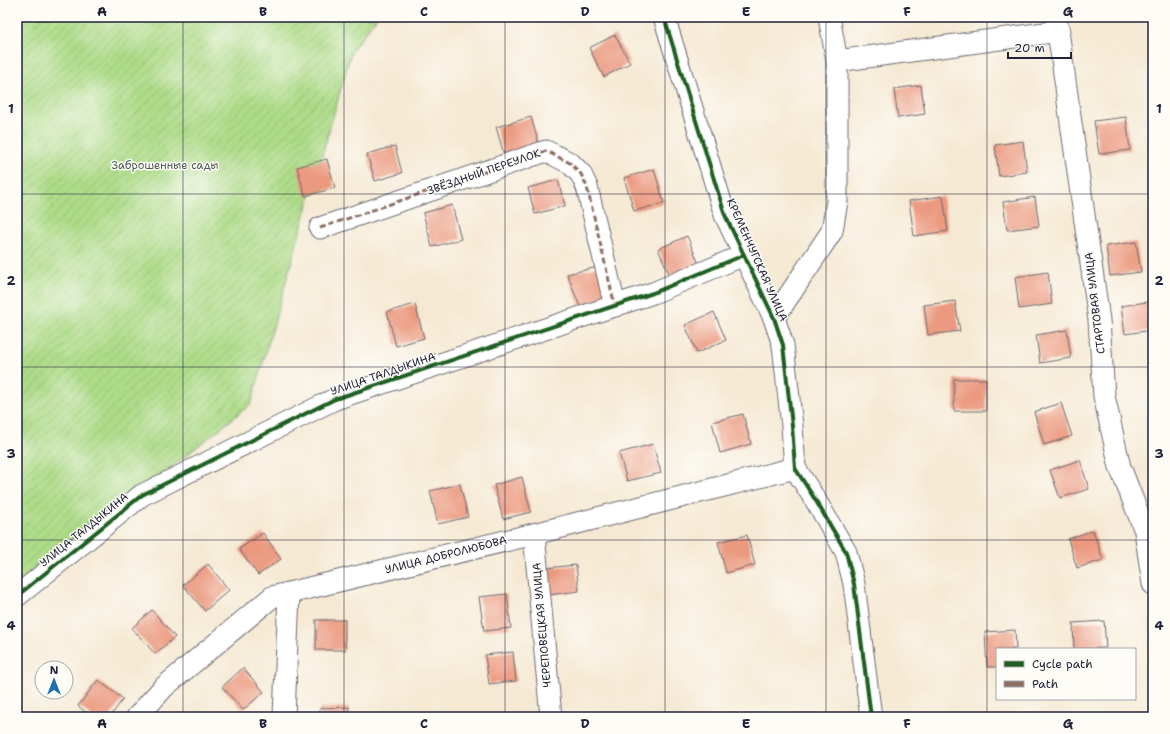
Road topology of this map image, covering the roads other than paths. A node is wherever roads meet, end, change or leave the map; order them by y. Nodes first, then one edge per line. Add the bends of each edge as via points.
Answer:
1 (664, 17) edge
2 (829, 17) edge
3 (1057, 24) edge
4 (837, 61) junction
5 (320, 228) dead end
6 (744, 255) junction
7 (615, 306) junction
8 (774, 318) junction
9 (796, 468) junction
10 (1149, 529) edge
11 (534, 534) junction
12 (1153, 584) edge
13 (289, 593) junction
14 (17, 596) edge
15 (137, 717) edge
16 (284, 717) edge
17 (551, 717) edge
18 (871, 717) edge

1 - 6 street, КРЕМЕНЧУГСКАЯ УЛИЦА via 726,215
2 - 4 street
3 - 4 street
3 - 10 street, СТАРТОВАЯ УЛИЦА via 1099,320 1104,396 1120,467
4 - 8 street via 837,201 832,231
5 - 7 street, ЗВЁЗДНЫЙ ПЕРЕУЛОК via 546,151 570,163 581,174 587,187
6 - 7 street, УЛИЦА ТАЛДЫКИНА via 653,294
6 - 8 street, КРЕМЕНЧУГСКАЯ УЛИЦА
7 - 14 street, УЛИЦА ТАЛДЫКИНА via 335,399 142,495
8 - 9 street, КРЕМЕНЧУГСКАЯ УЛИЦА via 782,345
9 - 11 street, УЛИЦА ДОБРОЛЮБОВА
9 - 18 street, КРЕМЕНЧУГСКАЯ УЛИЦА via 846,552 854,584
10 - 12 street, СТАРТОВАЯ УЛИЦА
11 - 13 street, УЛИЦА ДОБРОЛЮБОВА
11 - 17 street, ЧЕРЕПОВЕЦКАЯ УЛИЦА
13 - 15 street, УЛИЦА ДОБРОЛЮБОВА via 272,597 164,687
13 - 16 street

